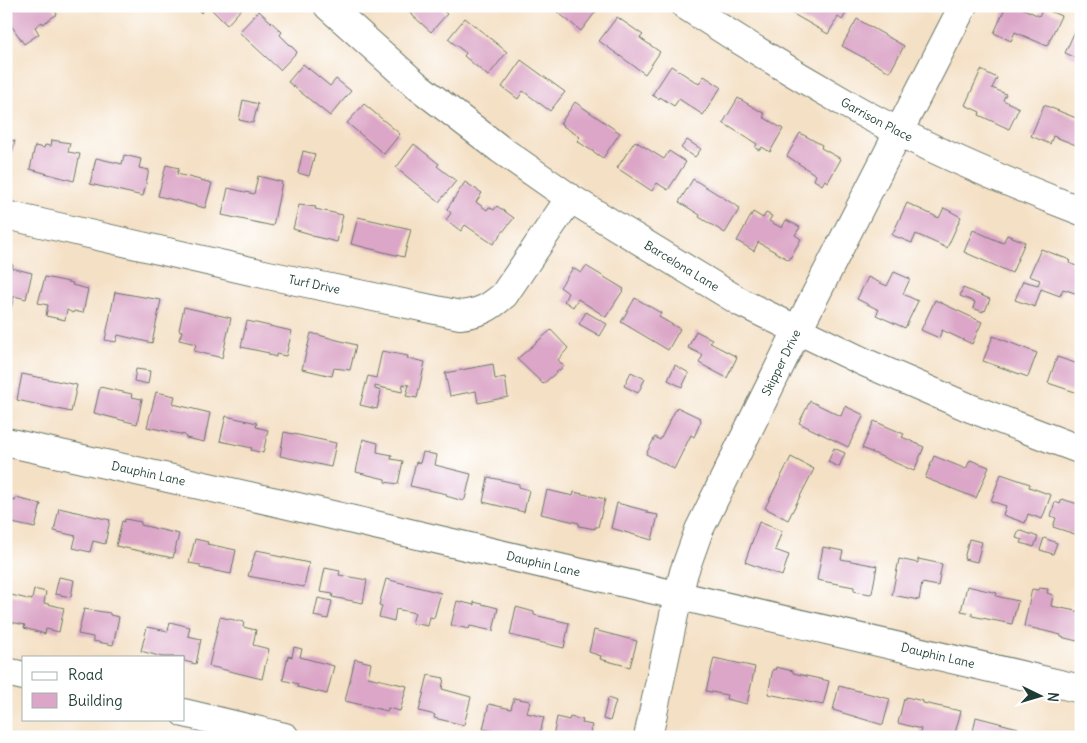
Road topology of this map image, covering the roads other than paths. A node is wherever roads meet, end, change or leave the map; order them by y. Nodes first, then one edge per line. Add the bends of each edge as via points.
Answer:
1 (328, 6) edge
2 (686, 6) edge
3 (963, 6) edge
4 (899, 131) junction
5 (570, 198) junction
6 (1081, 211) edge
7 (6, 215) edge
8 (797, 331) junction
9 (6, 442) edge
10 (1081, 450) edge
11 (678, 596) junction
12 (6, 672) edge
13 (22, 676) edge
14 (1081, 689) edge
15 (185, 713) edge
16 (285, 737) edge
17 (648, 737) edge

1 - 5 street, Barcelona Lane via 415,84
2 - 4 street, Garrison Place via 853,107
3 - 4 street, Skipper Drive
4 - 6 street, Garrison Place
4 - 8 street, Skipper Drive
5 - 7 street, Turf Drive via 504,296 476,313 460,315
5 - 8 street, Barcelona Lane via 742,303
8 - 10 street, Barcelona Lane via 970,408
8 - 11 street, Skipper Drive via 699,530
9 - 11 street, Dauphin Lane
11 - 14 street, Dauphin Lane
11 - 17 street, Skipper Drive
12 - 13 street
15 - 16 street

